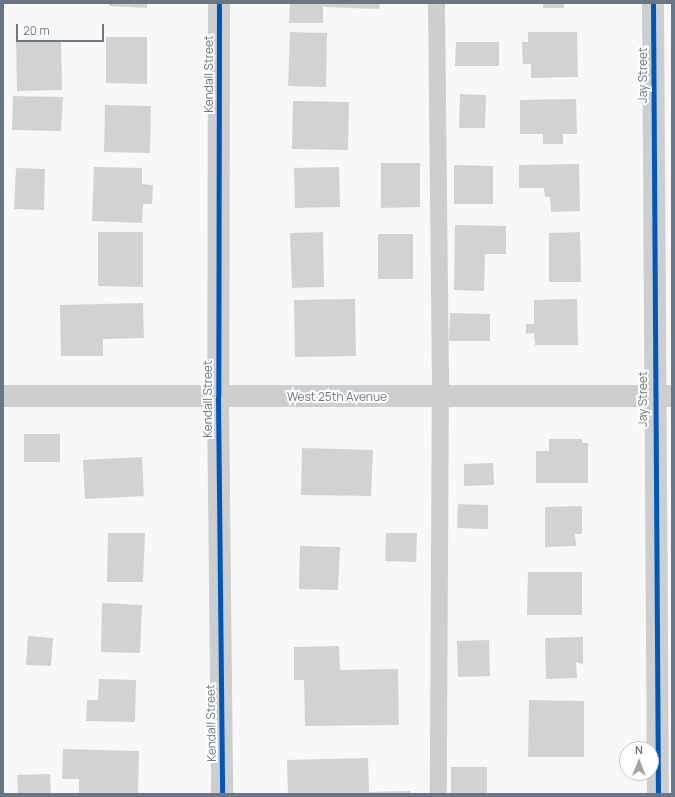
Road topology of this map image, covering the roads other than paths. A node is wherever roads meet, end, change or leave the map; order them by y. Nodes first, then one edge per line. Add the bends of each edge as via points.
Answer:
1 (219, 3) edge
2 (436, 3) edge
3 (653, 3) edge
4 (3, 396) edge
5 (440, 396) junction
6 (663, 396) edge
7 (218, 397) junction
8 (222, 794) edge
9 (438, 794) edge
10 (658, 794) edge

1 - 7 street, Kendall Street
2 - 5 lane
3 - 6 street, Jay Street
4 - 7 street, West 25th Avenue
5 - 6 street, West 25th Avenue
5 - 7 street, West 25th Avenue
5 - 9 lane
6 - 10 street, Jay Street
7 - 8 street, Kendall Street

